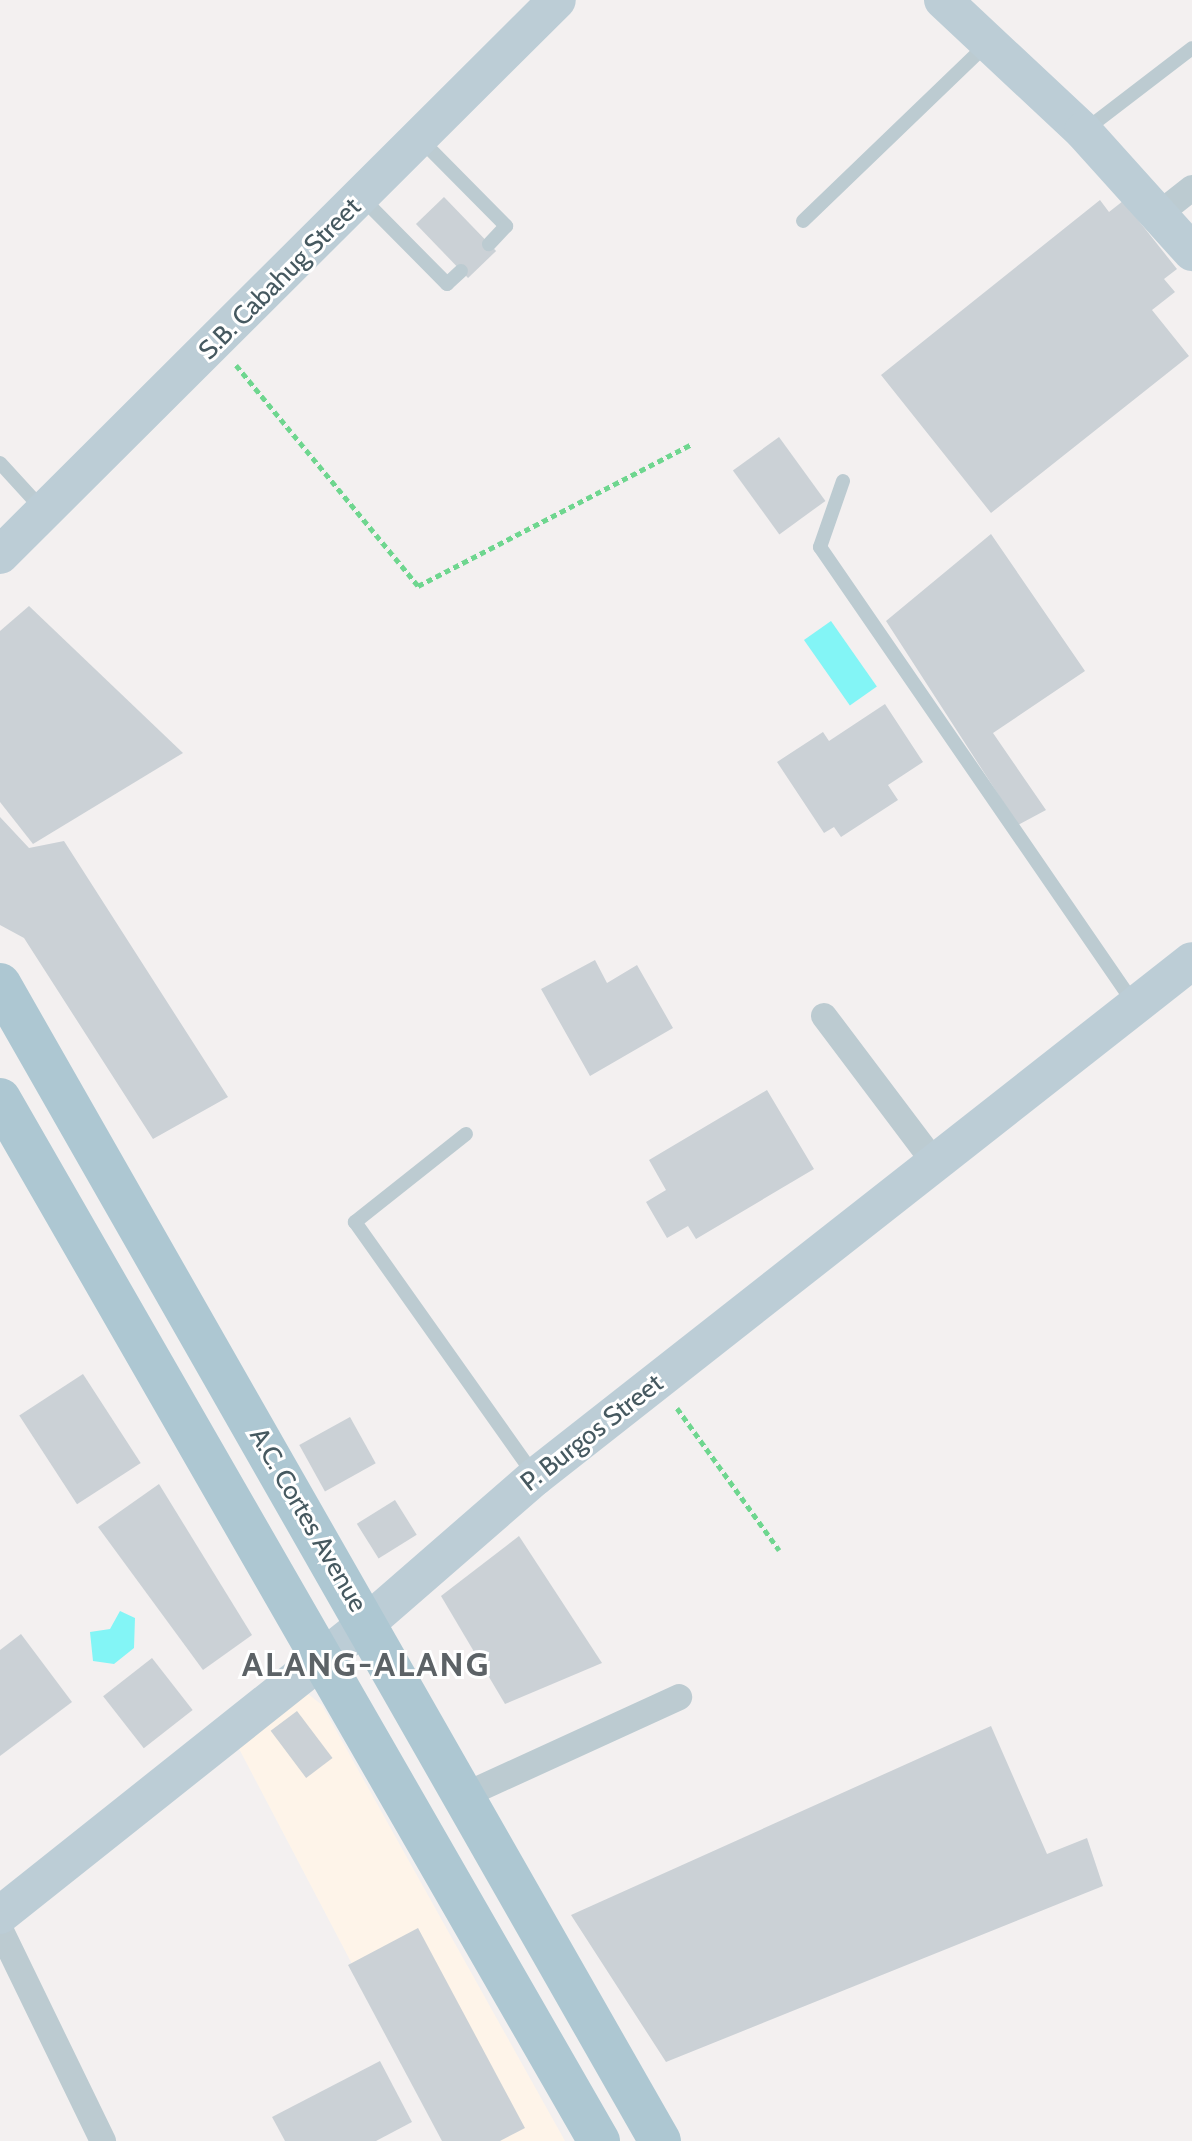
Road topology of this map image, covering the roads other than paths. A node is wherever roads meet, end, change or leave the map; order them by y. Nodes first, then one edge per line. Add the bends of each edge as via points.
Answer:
1 (557, 0) edge
2 (943, 0) edge
3 (987, 44) junction
4 (1192, 48) edge
5 (1083, 131) junction
6 (419, 138) junction
7 (1192, 188) edge
8 (361, 196) junction
9 (1159, 214) junction
10 (803, 221) dead end
11 (489, 244) dead end
12 (1192, 252) edge
13 (461, 271) dead end
14 (0, 463) edge
15 (843, 481) dead end
16 (44, 512) junction
17 (0, 555) edge
18 (1192, 961) edge
19 (0, 984) edge
20 (1136, 1006) junction
21 (824, 1016) dead end
22 (0, 1099) edge
23 (466, 1134) dead end
24 (934, 1162) junction
25 (111, 1175) junction
26 (60, 1205) junction
27 (535, 1477) junction
28 (367, 1623) junction
29 (321, 1659) junction
30 (679, 1697) dead end
31 (461, 1797) junction
32 (0, 1915) edge
33 (0, 1929) edge
34 (626, 2081) junction
35 (579, 2105) junction
36 (103, 2141) edge
37 (599, 2141) edge
38 (660, 2141) edge

1 - 6 street, S.B. Cabahug Street
2 - 3 street
3 - 5 street
3 - 10 lane
4 - 5 lane
5 - 9 street
6 - 8 street, S.B. Cabahug Street
6 - 11 lane via 506,226
7 - 9 street
8 - 13 lane via 447,284
8 - 16 street, S.B. Cabahug Street
9 - 12 street
14 - 16 lane
15 - 20 lane via 820,547
16 - 17 street, S.B. Cabahug Street
18 - 20 street, P. Burgos Street
19 - 25 main road, A.C. Cortes Avenue
20 - 24 street, P. Burgos Street
21 - 24 street
22 - 26 main road
23 - 27 lane via 355,1222
24 - 27 street, P. Burgos Street
25 - 26 main road
25 - 28 main road, A.C. Cortes Avenue
26 - 29 main road
27 - 28 street, P. Burgos Street
28 - 29 street, P. Burgos Street
28 - 31 main road, A.C. Cortes Avenue
29 - 32 street, P. Burgos Street
29 - 35 main road
30 - 31 street
31 - 34 main road, A.C. Cortes Avenue
33 - 36 street
34 - 35 main road
34 - 38 main road, A.C. Cortes Avenue
35 - 37 main road

